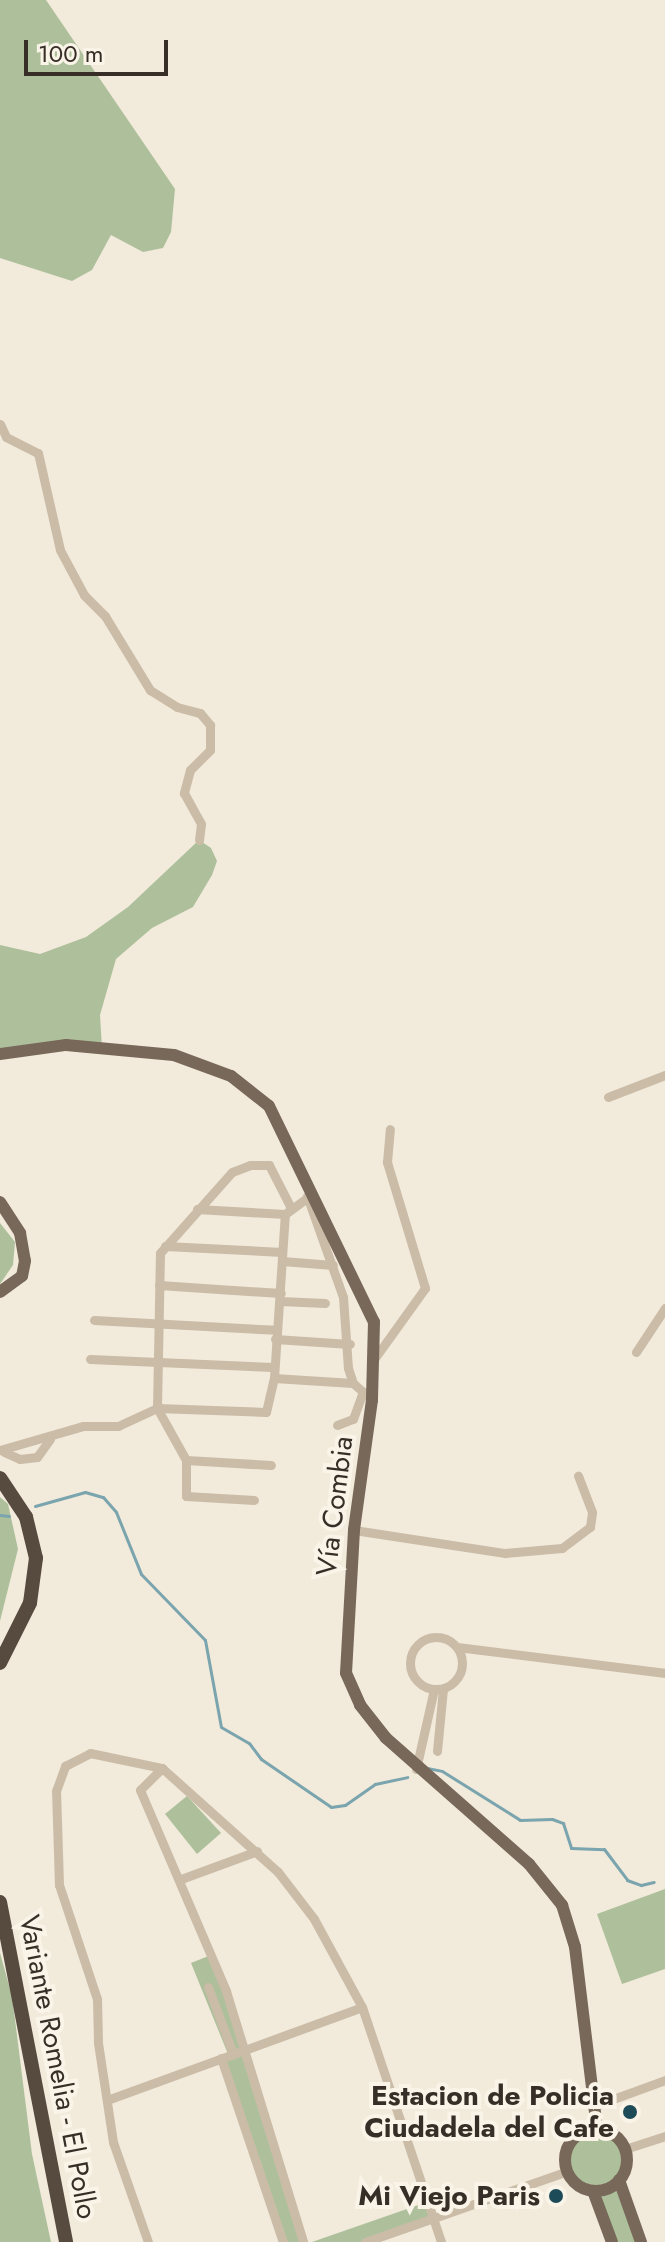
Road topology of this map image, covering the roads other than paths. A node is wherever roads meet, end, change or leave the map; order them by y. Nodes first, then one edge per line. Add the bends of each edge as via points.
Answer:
1 (0, 424) edge
2 (199, 840) dead end
3 (0, 1054) edge
4 (665, 1075) edge
5 (608, 1097) dead end
6 (390, 1129) dead end
7 (309, 1185) junction
8 (306, 1199) junction
9 (0, 1202) edge
10 (197, 1209) junction
11 (287, 1210) junction
12 (165, 1246) junction
13 (282, 1257) junction
14 (333, 1265) junction
15 (159, 1285) junction
16 (0, 1292) edge
17 (281, 1297) junction
18 (325, 1303) dead end
19 (665, 1308) edge
20 (94, 1320) dead end
21 (158, 1323) junction
22 (276, 1334) junction
23 (350, 1344) junction
24 (636, 1352) dead end
25 (90, 1359) dead end
26 (158, 1362) junction
27 (372, 1362) junction
28 (274, 1367) junction
29 (274, 1378) junction
30 (353, 1383) junction
31 (368, 1396) junction
32 (157, 1408) junction
33 (337, 1425) dead end
34 (2, 1451) edge
35 (186, 1460) junction
36 (271, 1465) dead end
37 (578, 1476) dead end
38 (0, 1478) edge
39 (254, 1500) dead end
40 (354, 1530) junction
41 (457, 1647) junction
42 (0, 1663) edge
43 (665, 1673) edge
44 (438, 1689) junction
45 (437, 1751) dead end
46 (162, 1768) junction
47 (416, 1769) junction
48 (257, 1851) junction
49 (181, 1879) junction
50 (0, 1902) edge
51 (208, 1987) dead end
52 (362, 2007) junction
53 (244, 2049) junction
54 (233, 2054) junction
55 (221, 2058) junction
56 (665, 2080) edge
57 (107, 2100) junction
58 (594, 2106) junction
59 (597, 2129) junction
60 (665, 2136) edge
61 (625, 2149) junction
62 (568, 2171) junction
63 (619, 2180) junction
64 (593, 2191) junction
65 (433, 2218) junction
66 (66, 2242) edge
67 (148, 2242) edge
68 (283, 2242) edge
69 (303, 2242) edge
70 (365, 2242) edge
71 (441, 2242) edge
72 (612, 2242) edge
73 (641, 2242) edge

1 - 2 street via 6,437 38,453 60,550 84,595 105,616 150,690 177,707 200,713 210,725 210,750 190,770 184,793 201,824
3 - 7 main road, Vía Combia via 66,1045 174,1055 212,1066 269,1106
4 - 5 street
6 - 27 street via 387,1162 425,1288
7 - 8 street
7 - 27 main road, Vía Combia via 372,1314
8 - 11 street
8 - 14 street
9 - 16 main road via 20,1233 25,1261 22,1276
10 - 11 street
10 - 11 street via 232,1172 269,1165
10 - 12 street
11 - 13 street
12 - 13 street
12 - 15 street
13 - 14 street
13 - 17 street
14 - 23 street
15 - 17 street
15 - 21 street
17 - 18 street
17 - 22 street
19 - 24 street
20 - 21 street
21 - 22 street
21 - 26 street
22 - 23 street
22 - 28 street
23 - 30 street
25 - 26 street
26 - 28 street
26 - 32 street
27 - 31 main road, Vía Combia
28 - 29 street
29 - 30 street
29 - 32 street via 270,1407 261,1414
30 - 31 street
31 - 33 street via 353,1419
31 - 40 main road, Vía Combia
32 - 34 street via 118,1426 83,1426
32 - 35 street
35 - 36 street
35 - 39 street via 186,1496
37 - 40 street via 592,1512 590,1527 562,1548 505,1553
38 - 42 highway via 26,1517 36,1558 30,1603
40 - 47 main road, Vía Combia via 346,1673 360,1705
41 - 43 street
41 - 44 street via 460,1673
41 - 44 street via 434,1638 413,1651 414,1676
44 - 45 street
44 - 47 street
46 - 48 street
46 - 49 street via 140,1790
46 - 57 street via 90,1753 65,1766 56,1791 59,1885 97,1999
47 - 58 main road, Vía Combia via 529,1864 562,1905 575,1947
48 - 49 street
48 - 52 street via 314,1919
49 - 53 street
50 - 66 highway, Variante Romelia - El Pollo
51 - 54 street
52 - 53 street
52 - 65 street
53 - 54 street
53 - 69 street
54 - 55 street
55 - 57 street
55 - 68 street
56 - 58 street
57 - 67 street via 113,2142
58 - 59 main road, Vía Combia
59 - 61 main road via 614,2135
59 - 62 main road via 581,2133 569,2146
60 - 61 street
61 - 63 main road via 627,2166
62 - 64 main road
62 - 65 street
63 - 64 main road
63 - 73 main road
64 - 72 main road
65 - 70 street
65 - 71 street

